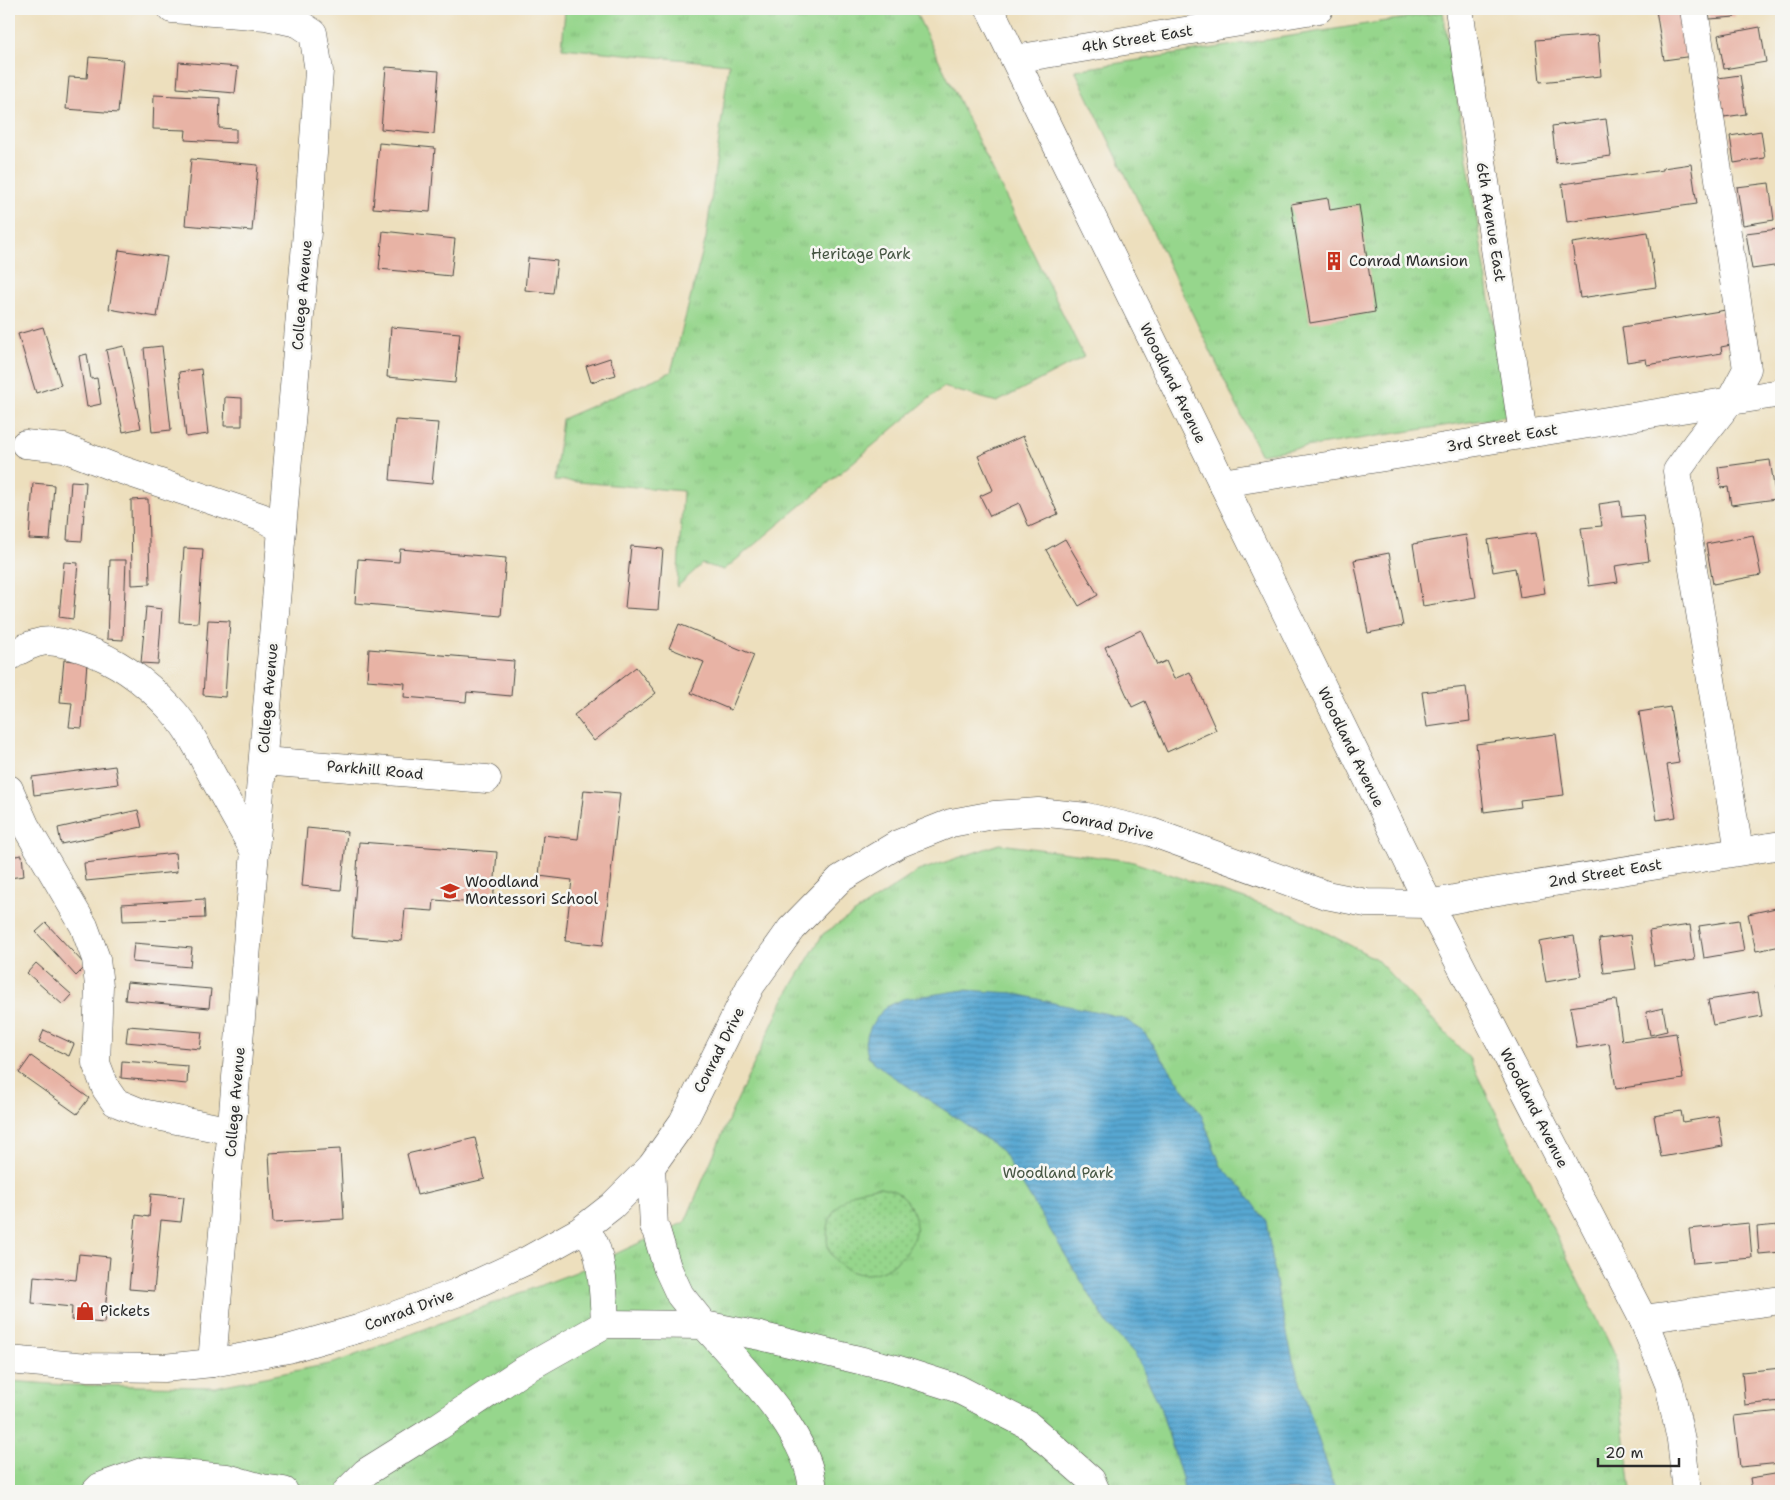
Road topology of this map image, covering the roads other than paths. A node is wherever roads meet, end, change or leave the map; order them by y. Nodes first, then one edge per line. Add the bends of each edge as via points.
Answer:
1 (172, 9) edge
2 (990, 9) edge
3 (1319, 9) edge
4 (1458, 9) edge
5 (1694, 9) edge
6 (1234, 16) edge
7 (1015, 59) junction
8 (1781, 393) edge
9 (1730, 401) junction
10 (1523, 434) junction
11 (25, 444) dead end
12 (1222, 483) junction
13 (282, 529) junction
14 (9, 657) edge
15 (263, 761) junction
16 (487, 779) dead end
17 (9, 789) edge
18 (1781, 845) edge
19 (1739, 851) junction
20 (255, 852) junction
21 (1429, 904) junction
22 (232, 1131) junction
23 (651, 1167) junction
24 (583, 1229) junction
25 (1781, 1300) edge
26 (1643, 1319) junction
27 (605, 1324) junction
28 (704, 1325) junction
29 (9, 1360) edge
30 (212, 1363) junction
31 (96, 1491) edge
32 (284, 1491) edge
33 (347, 1491) edge
34 (813, 1491) edge
35 (1096, 1491) edge
36 (1687, 1491) edge

1 - 13 street, College Avenue via 266,16 298,23 313,33 319,71
2 - 7 street, Woodland Avenue
3 - 6 street, 4th Street East
4 - 10 street, 6th Avenue East
5 - 9 street via 1747,369
6 - 7 street, 4th Street East
7 - 12 street, Woodland Avenue
8 - 9 street, 3rd Street East
9 - 10 street, 3rd Street East
9 - 19 street via 1677,471
10 - 12 street, 3rd Street East
11 - 13 street via 64,448 261,517
12 - 21 street, Woodland Avenue
13 - 15 street, College Avenue
14 - 20 street via 38,642 63,642 100,654 139,678 171,709 191,736
15 - 16 street, Parkhill Road
15 - 20 street, College Avenue
17 - 22 street via 25,825 84,926 96,959 99,986 96,1063 106,1089 115,1102 142,1114
18 - 19 street, 2nd Street East
19 - 21 street, 2nd Street East
20 - 22 street, College Avenue
21 - 23 street, Conrad Drive via 1366,903 1326,895 1151,832 1087,817 1038,812 994,815 951,824 898,844 840,879 791,929 751,985 683,1122
21 - 26 street, Woodland Avenue
22 - 30 street, College Avenue
23 - 24 street, Conrad Drive via 612,1206
23 - 28 street via 654,1227 667,1267 680,1295
24 - 27 street via 597,1254
24 - 30 street, Conrad Drive via 483,1281 358,1329 288,1350
25 - 26 street
26 - 36 street, Woodland Avenue via 1669,1384 1681,1440
27 - 28 street
27 - 33 street via 522,1371 366,1472
28 - 34 street via 783,1416 801,1450 812,1478
28 - 35 street via 896,1369 956,1388 1028,1425 1091,1480
29 - 30 street, Conrad Drive via 88,1367 164,1368
31 - 32 street via 145,1471 227,1478

